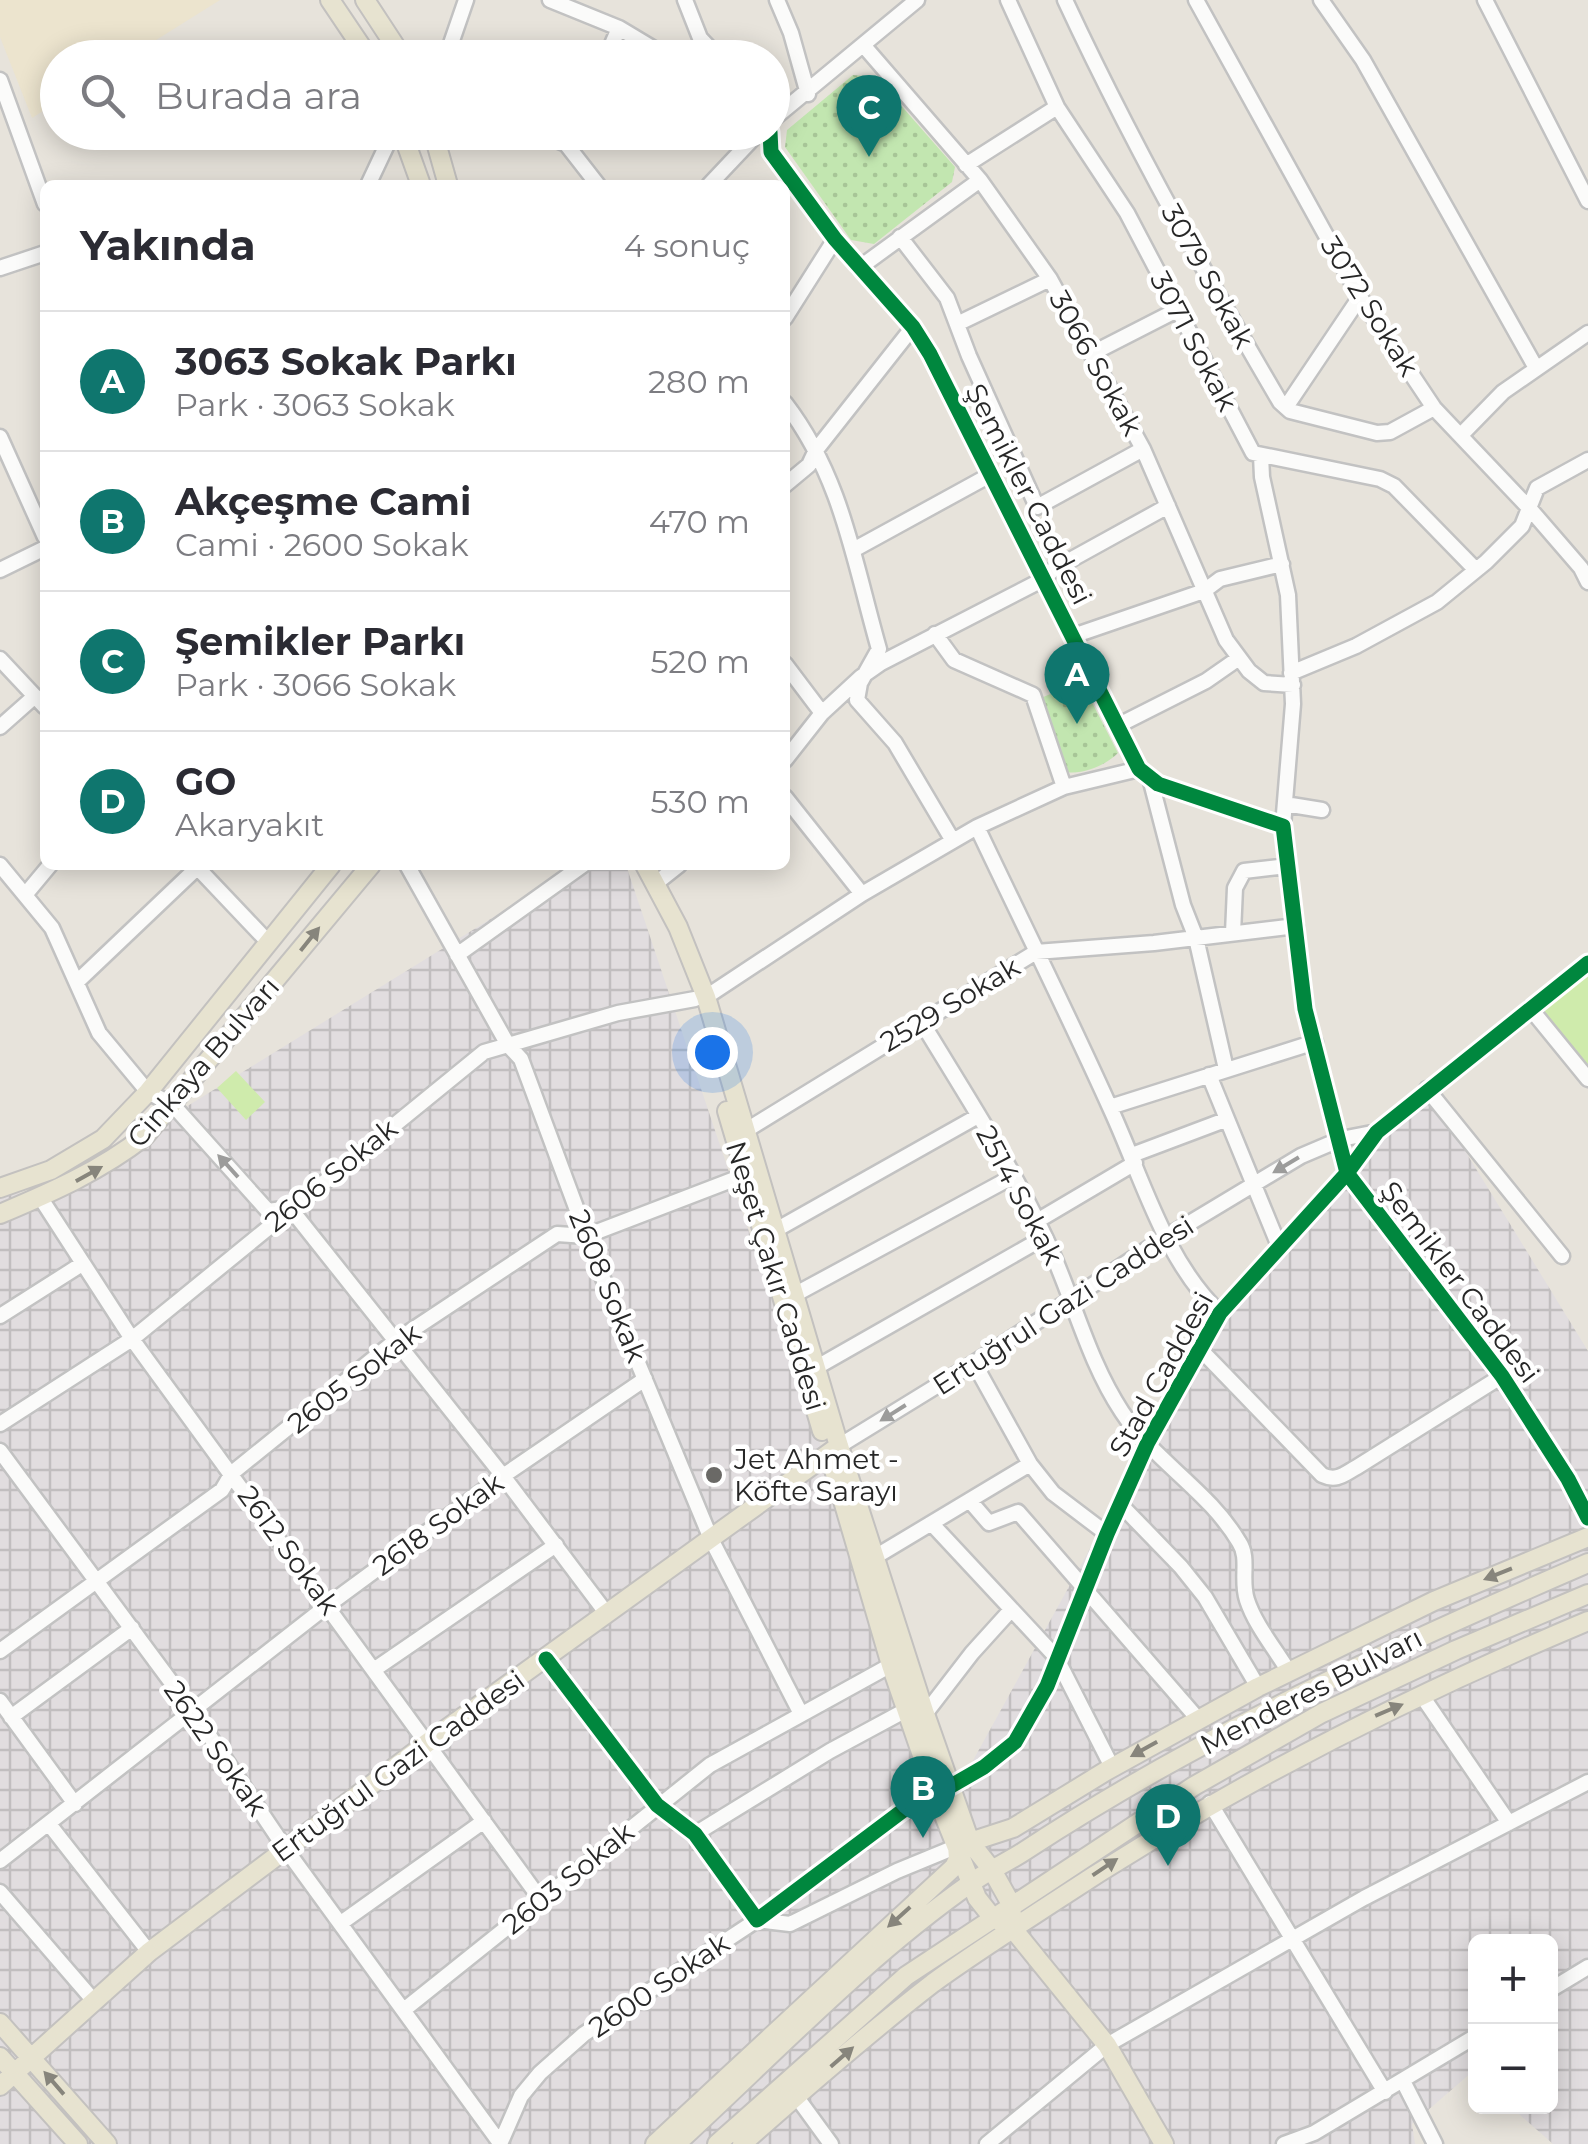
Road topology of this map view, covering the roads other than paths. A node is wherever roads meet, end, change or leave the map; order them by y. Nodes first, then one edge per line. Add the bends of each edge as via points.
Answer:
1 (330, 0) edge
2 (366, 0) edge
3 (466, 0) edge
4 (550, 0) edge
5 (685, 0) edge
6 (777, 0) edge
7 (917, 0) edge
8 (1008, 0) edge
9 (1065, 0) edge
10 (1196, 0) edge
11 (1321, 0) edge
12 (1485, 0) edge
13 (900, 6) edge
14 (619, 28) junction
15 (357, 40) edge
16 (392, 40) edge
17 (452, 40) edge
18 (614, 40) edge
19 (639, 40) edge
20 (702, 40) edge
21 (864, 46) junction
22 (0, 80) edge
23 (808, 94) junction
24 (790, 107) edge
25 (1057, 107) junction
26 (385, 150) edge
27 (408, 150) edge
28 (437, 150) edge
29 (576, 150) edge
30 (742, 150) edge
31 (772, 150) edge
32 (966, 165) junction
33 (370, 180) edge
34 (418, 180) edge
35 (446, 180) edge
36 (595, 180) edge
37 (714, 180) edge
38 (980, 180) junction
39 (40, 190) edge
40 (1588, 201) edge
41 (900, 237) junction
42 (835, 239) junction
43 (40, 255) edge
44 (0, 268) edge
45 (859, 268) junction
46 (1050, 279) junction
47 (1360, 297) junction
48 (790, 310) edge
49 (1177, 310) junction
50 (957, 324) junction
51 (912, 327) junction
52 (1588, 333) edge
53 (1091, 354) junction
54 (1536, 368) junction
55 (1286, 407) junction
56 (1434, 408) junction
57 (790, 411) edge
58 (1461, 436) junction
59 (0, 437) edge
60 (1143, 449) junction
61 (816, 450) junction
62 (1261, 455) junction
63 (1588, 460) edge
64 (990, 475) junction
65 (790, 482) edge
66 (1168, 506) junction
67 (1530, 509) junction
68 (40, 526) edge
69 (855, 549) junction
70 (40, 550) edge
71 (1282, 564) junction
72 (0, 570) edge
73 (1476, 570) junction
74 (1042, 580) junction
75 (1588, 582) edge
76 (1204, 591) junction
77 (935, 634) junction
78 (1073, 636) junction
79 (1239, 658) junction
80 (0, 659) edge
81 (790, 671) edge
82 (869, 671) junction
83 (1292, 678) junction
84 (40, 701) edge
85 (822, 714) junction
86 (0, 726) edge
87 (1117, 726) junction
88 (790, 754) edge
89 (1138, 769) junction
90 (1152, 782) junction
91 (1064, 787) junction
92 (790, 803) edge
93 (1286, 804) junction
94 (1322, 810) dead end
95 (1283, 826) junction
96 (977, 827) junction
97 (953, 842) junction
98 (0, 865) edge
99 (1287, 866) junction
100 (46, 870) edge
101 (193, 870) edge
102 (201, 870) edge
103 (327, 870) edge
104 (367, 870) edge
105 (410, 870) edge
106 (576, 870) edge
107 (635, 870) edge
108 (648, 870) edge
109 (673, 870) edge
110 (656, 884) junction
111 (862, 894) junction
112 (25, 895) junction
113 (1296, 926) junction
114 (1233, 934) junction
115 (1196, 938) junction
116 (268, 943) junction
117 (1036, 952) junction
118 (457, 955) junction
119 (1588, 963) edge
120 (78, 981) junction
121 (701, 998) junction
122 (1530, 1008) junction
123 (921, 1021) junction
124 (1315, 1042) junction
125 (508, 1045) junction
126 (1226, 1069) junction
127 (1209, 1075) junction
128 (1588, 1078) edge
129 (1427, 1088) junction
130 (148, 1092) junction
131 (173, 1104) junction
132 (1110, 1107) junction
133 (978, 1116) junction
134 (1225, 1120) junction
135 (745, 1130) junction
136 (1377, 1132) junction
137 (1341, 1139) junction
138 (1133, 1159) junction
139 (1347, 1173) junction
140 (744, 1175) junction
141 (1012, 1177) junction
142 (1252, 1185) junction
143 (0, 1188) edge
144 (40, 1198) junction
145 (290, 1208) junction
146 (0, 1214) edge
147 (1037, 1221) junction
148 (774, 1231) junction
149 (586, 1236) junction
150 (1167, 1236) junction
151 (1045, 1237) junction
152 (1279, 1246) junction
153 (1562, 1256) dead end
154 (82, 1264) junction
155 (794, 1295) junction
156 (1071, 1297) junction
157 (1220, 1314) junction
158 (0, 1316) edge
159 (132, 1339) junction
160 (394, 1342) junction
161 (1198, 1348) junction
162 (974, 1363) junction
163 (817, 1366) junction
164 (1502, 1376) junction
165 (645, 1379) junction
166 (0, 1424) edge
167 (1148, 1442) junction
168 (834, 1450) junction
169 (0, 1451) edge
170 (1030, 1464) junction
171 (232, 1473) junction
172 (503, 1476) junction
173 (970, 1502) junction
174 (1120, 1504) junction
175 (1588, 1518) edge
176 (932, 1524) junction
177 (1107, 1534) junction
178 (1588, 1537) edge
179 (710, 1539) junction
180 (556, 1545) junction
181 (875, 1557) junction
182 (1588, 1563) edge
183 (97, 1581) junction
184 (1086, 1586) junction
185 (1588, 1594) edge
186 (328, 1604) junction
187 (1010, 1611) junction
188 (607, 1614) junction
189 (1588, 1621) edge
190 (132, 1628) junction
191 (0, 1651) edge
192 (1056, 1657) junction
193 (546, 1659) junction
194 (891, 1665) junction
195 (375, 1669) junction
196 (1289, 1672) junction
197 (1258, 1688) junction
198 (1422, 1696) junction
199 (0, 1701) edge
200 (800, 1712) junction
201 (916, 1712) junction
202 (194, 1713) junction
203 (12, 1717) junction
204 (1198, 1720) junction
205 (427, 1743) junction
206 (1112, 1767) junction
207 (1588, 1782) edge
208 (943, 1790) junction
209 (1210, 1803) junction
210 (75, 1804) junction
211 (657, 1805) junction
212 (484, 1821) junction
213 (1508, 1823) junction
214 (49, 1824) junction
215 (695, 1834) junction
216 (964, 1843) junction
217 (285, 1848) junction
218 (0, 1861) edge
219 (992, 1870) junction
220 (970, 1883) junction
221 (0, 1892) edge
222 (541, 1900) junction
223 (1011, 1904) junction
224 (992, 1917) junction
225 (757, 1920) junction
226 (342, 1923) junction
227 (1012, 1929) junction
228 (1290, 1940) junction
229 (148, 1952) junction
230 (1588, 1967) edge
231 (1558, 1985) edge
232 (94, 2001) junction
233 (405, 2009) junction
234 (0, 2023) edge
235 (1468, 2041) edge
236 (1107, 2044) junction
237 (0, 2057) edge
238 (31, 2057) junction
239 (14, 2072) junction
240 (1402, 2082) junction
241 (0, 2086) edge
242 (1385, 2092) junction
243 (796, 2096) junction
244 (78, 2144) edge
245 (107, 2144) edge
246 (500, 2144) edge
247 (656, 2144) edge
248 (676, 2144) edge
249 (717, 2144) edge
250 (742, 2144) edge
251 (831, 2144) edge
252 (987, 2144) edge
253 (1164, 2144) edge
254 (1284, 2144) edge
255 (1434, 2144) edge

1 - 15 main road
2 - 16 main road
3 - 17 street
4 - 14 street
5 - 20 street
6 - 23 street
7 - 13 street
8 - 25 street, 3071 Sokak
9 - 55 street, 3079 Sokak via 1217,295
10 - 47 street, 3072 Sokak
11 - 54 street via 1362,60
12 - 40 street
13 - 21 street
14 - 18 street
14 - 19 street
21 - 23 street
21 - 32 street, 3066 Sokak
22 - 39 street
23 - 24 street
25 - 32 street
25 - 49 street, 3071 Sokak via 1127,214
26 - 33 street
27 - 34 main road
28 - 35 main road
29 - 36 street
30 - 37 street
31 - 42 street, Şemikler Caddesi
32 - 38 street, 3066 Sokak
38 - 41 street
38 - 46 street, 3066 Sokak
41 - 45 street
41 - 50 street via 947,298
42 - 45 street, Şemikler Caddesi
42 - 48 street
43 - 44 street
45 - 51 street, Şemikler Caddesi
46 - 50 street
46 - 53 street, 3066 Sokak
47 - 55 street
47 - 56 street, 3072 Sokak
49 - 53 street
49 - 62 street, 3071 Sokak via 1253,453
50 - 60 street via 1037,507
51 - 61 street
51 - 64 street, Şemikler Caddesi
52 - 54 street
53 - 60 street, 3066 Sokak
54 - 58 street
55 - 56 street via 1377,434
56 - 58 street, 3072 Sokak
57 - 61 street
58 - 67 street, 3072 Sokak
59 - 68 street
60 - 66 street, 3066 Sokak
61 - 65 street
61 - 69 street
62 - 71 street
62 - 73 street via 1380,478
63 - 67 street via 1537,488
64 - 69 street
64 - 74 street, Şemikler Caddesi
66 - 74 street
66 - 76 street, 3066 Sokak
67 - 73 street via 1522,526
67 - 75 street, 3072 Sokak
69 - 82 street via 879,649
70 - 72 street
71 - 76 street via 1220,579
71 - 83 street
73 - 83 street via 1437,602
74 - 77 street
74 - 78 street, Şemikler Caddesi
76 - 78 street
76 - 79 street, 3066 Sokak
77 - 82 street
77 - 91 street via 954,660 1033,695
78 - 87 street, Şemikler Caddesi
79 - 83 street, 3066 Sokak via 1264,683
79 - 87 street
80 - 84 street
81 - 85 street
82 - 85 street
82 - 97 street via 857,700 904,756
83 - 93 street
84 - 86 street
85 - 88 street
87 - 89 street, Şemikler Caddesi
89 - 90 street, Şemikler Caddesi
89 - 91 street
90 - 95 street, Şemikler Caddesi
90 - 115 street
91 - 96 street
92 - 111 street
93 - 94 street
93 - 95 street
95 - 99 street, Şemikler Caddesi
96 - 97 street
96 - 117 street
97 - 111 street
98 - 112 street
99 - 113 street, Şemikler Caddesi
99 - 114 street via 1244,871 1235,888
100 - 112 street
101 - 120 street
102 - 116 street
103 - 116 main road, Cinkaya Bulvarı
131 -> 104 main road, Cinkaya Bulvarı
105 - 118 street, 2608 Sokak
106 - 118 street
107 - 121 main road, Neşet Çakır Caddesi
108 - 110 main road, Neşet Çakır Caddesi
109 - 110 street
110 - 121 main road, Neşet Çakır Caddesi via 678,926
111 - 121 street
112 - 120 street via 52,928
113 - 114 street, 2529 Sokak
113 - 124 street, Şemikler Caddesi
114 - 115 street, 2529 Sokak
115 - 117 street, 2529 Sokak
115 - 126 street
116 - 130 main road, Cinkaya Bulvarı
117 - 123 street, 2529 Sokak
117 - 132 street
118 - 125 street, 2608 Sokak
119 - 122 street, Stad Caddesi
120 - 130 street via 99,1032
121 - 125 street, 2606 Sokak via 618,1013
121 - 135 main road, Neşet Çakır Caddesi
121 - 140 main road, Neşet Çakır Caddesi
122 - 128 street
122 - 129 street, Stad Caddesi
123 - 133 street, 2514 Sokak
123 - 135 street, 2529 Sokak
124 - 126 street
124 - 137 street, Şemikler Caddesi
125 - 145 street, 2606 Sokak via 484,1052
125 - 149 street, 2608 Sokak via 521,1059
126 - 127 street
127 - 132 street
127 - 134 street
129 - 136 street, Stad Caddesi
129 - 153 street
130 - 131 street
130 - 143 main road, Cinkaya Bulvarı via 103,1139 51,1170
144 -> 131 main road, Cinkaya Bulvarı via 112,1162
145 -> 131 street via 268,1211
132 - 138 street
133 - 141 street, 2514 Sokak
133 - 148 street
134 - 138 street
134 - 142 street
135 - 148 main road, Neşet Çakır Caddesi
136 - 137 street, Ertuğrul Gazi Caddesi
136 - 139 street, Stad Caddesi
137 - 139 street, Şemikler Caddesi
137 -> 142 street, Ertuğrul Gazi Caddesi
138 - 147 street
138 - 150 street
139 - 152 street, Stad Caddesi
139 - 164 street, Şemikler Caddesi
140 - 149 street, 2605 Sokak
140 - 168 main road, Neşet Çakır Caddesi
141 - 147 street, 2514 Sokak
141 - 155 street
142 - 150 street, Ertuğrul Gazi Caddesi
142 - 152 street
144 - 146 main road, Cinkaya Bulvarı
144 - 154 street, 2612 Sokak
145 - 159 street, 2606 Sokak
145 - 160 street
147 - 151 street, 2514 Sokak
148 - 155 main road, Neşet Çakır Caddesi
149 - 160 street, 2605 Sokak via 557,1234
149 - 165 street, 2608 Sokak
150 - 156 street, Ertuğrul Gazi Caddesi
150 - 157 street via 1196,1291
151 - 156 street, 2514 Sokak
151 - 163 street
152 - 157 street, Stad Caddesi
154 - 158 street
154 - 159 street, 2612 Sokak
155 - 163 main road, Neşet Çakır Caddesi
156 - 162 street, Ertuğrul Gazi Caddesi
156 - 167 street, 2514 Sokak via 1123,1413
157 - 161 street, Stad Caddesi
159 - 166 street, 2606 Sokak
159 - 171 street, 2612 Sokak
160 - 171 street, 2605 Sokak
160 - 172 street
161 - 164 street via 1322,1474 1338,1478
161 - 167 street, Stad Caddesi
162 -> 168 street, Ertuğrul Gazi Caddesi
162 - 170 street
163 - 168 main road, Neşet Çakır Caddesi
164 - 175 street, Şemikler Caddesi
165 - 172 street, 2618 Sokak
165 - 179 street, 2608 Sokak
167 - 174 street, Stad Caddesi
167 - 196 street, 2514 Sokak via 1242,1546 1248,1605
168 - 179 main road, Ertuğrul Gazi Caddesi
168 - 181 main road, Neşet Çakır Caddesi
168 - 194 main road, Neşet Çakır Caddesi
169 - 183 street, 2622 Sokak
170 - 173 street
170 - 177 street via 1053,1492
171 - 183 street, 2605 Sokak via 222,1490
171 - 186 street, 2612 Sokak
172 - 180 street
172 - 186 street, 2618 Sokak
173 - 176 street
173 - 184 street via 989,1523 1018,1512
174 - 177 street, Stad Caddesi
174 - 197 street via 1206,1597
176 - 181 street
176 - 187 street
177 - 184 street, Stad Caddesi
178 -> 196 main road via 1434,1601
179 - 188 main road, Ertuğrul Gazi Caddesi
179 - 200 street, 2608 Sokak
180 - 188 street
180 - 195 street
181 - 201 main road, Neşet Çakır Caddesi
182 - 219 main road, Menderes Bulvarı via 1245,1721
183 - 190 street, 2622 Sokak
183 - 191 street, 2605 Sokak
184 - 192 street, Stad Caddesi
184 - 204 street
185 - 223 main road, Menderes Bulvarı via 1322,1713
186 - 195 street, 2612 Sokak
186 - 202 street, 2618 Sokak
187 - 192 street
187 - 201 street
188 - 193 main road, Ertuğrul Gazi Caddesi
189 - 198 main road
190 - 202 street, 2622 Sokak
190 - 203 street
192 - 206 street
192 - 208 street, Stad Caddesi via 1014,1742
193 - 205 main road, Ertuğrul Gazi Caddesi
193 - 211 street
194 - 200 street, 2603 Sokak
194 - 201 main road, Neşet Çakır Caddesi
195 - 205 street, 2612 Sokak
196 - 197 main road
197 - 204 main road
209 -> 198 main road
198 - 213 street
199 - 203 street
200 - 211 street, 2603 Sokak
201 - 208 main road, Neşet Çakır Caddesi
201 - 215 street via 830,1751
202 - 210 street, 2618 Sokak
202 - 217 street, 2622 Sokak
203 - 210 street
204 -> 206 main road
205 - 212 street, 2612 Sokak
205 - 217 main road, Ertuğrul Gazi Caddesi
206 - 216 main road via 1014,1828
207 - 213 street
208 - 216 main road, Neşet Çakır Caddesi
208 - 225 street, Stad Caddesi via 917,1800
227 -> 209 main road
209 - 228 street
210 - 214 street, 2618 Sokak
211 - 215 street
211 - 222 street, 2603 Sokak
212 - 222 street, 2612 Sokak
212 - 226 street
213 - 228 street
214 - 218 street, 2618 Sokak
214 - 229 street
215 - 225 street
216 - 219 main road, Neşet Çakır Caddesi
216 - 220 main road, Neşet Çakır Caddesi
216 - 225 street, 2600 Sokak via 790,1924
216 -> 247 main road via 954,1867
217 - 226 street, 2622 Sokak
217 - 229 main road, Ertuğrul Gazi Caddesi
219 - 220 main road, Menderes Bulvarı
219 - 223 main road, Neşet Çakır Caddesi
220 - 224 main road, Neşet Çakır Caddesi
220 - 248 main road, Menderes Bulvarı via 867,1967
221 - 232 street
222 - 233 street, 2603 Sokak
223 - 224 main road, Menderes Bulvarı
223 - 227 main road
224 - 227 main road
224 - 249 main road, Menderes Bulvarı via 906,1976
225 - 246 street, 2600 Sokak via 584,2034 521,2096
226 - 233 street, 2622 Sokak
227 - 236 main road
243 -> 227 main road
228 - 236 street
228 - 242 street
229 - 232 main road, Ertuğrul Gazi Caddesi
230 - 231 street
232 - 238 main road, Ertuğrul Gazi Caddesi
233 - 246 street, 2622 Sokak
234 - 238 main road
235 - 240 street
236 - 252 street
236 - 253 main road
237 - 239 main road
238 - 239 main road, Ertuğrul Gazi Caddesi
245 -> 238 main road
239 - 241 main road, Ertuğrul Gazi Caddesi
239 - 244 main road
240 - 242 street
240 - 255 street
242 - 254 street
243 - 250 main road
243 - 251 street

